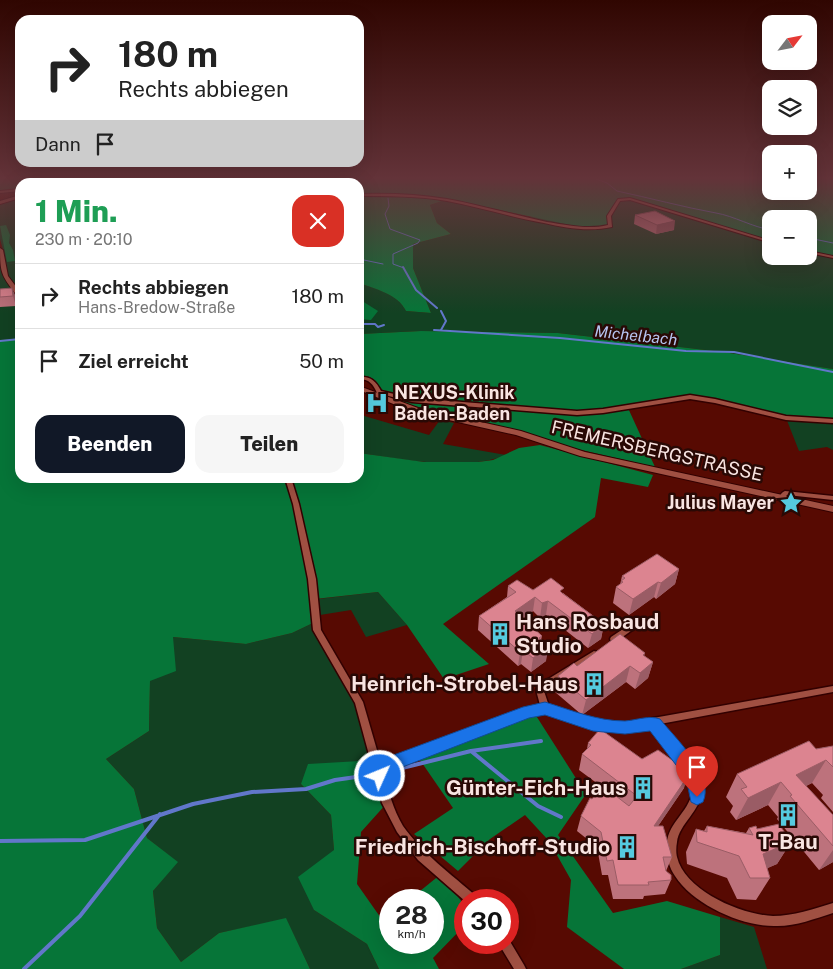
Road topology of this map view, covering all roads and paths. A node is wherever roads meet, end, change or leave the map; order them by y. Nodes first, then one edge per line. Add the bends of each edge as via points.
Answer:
1 (553, 222) edge
2 (609, 222) edge
3 (706, 222) edge
4 (762, 239) edge
5 (0, 250) edge
6 (817, 254) edge
7 (833, 257) edge
8 (1, 258) edge
9 (15, 289) edge
10 (364, 378) edge
11 (364, 390) edge
12 (378, 394) junction
13 (833, 421) edge
14 (290, 483) edge
15 (782, 497) junction
16 (833, 498) edge
17 (833, 509) edge
18 (632, 626) dead end
19 (610, 643) edge
20 (602, 648) edge
21 (833, 690) edge
22 (545, 708) junction
23 (654, 723) junction
24 (379, 772) junction
25 (460, 889) edge
26 (833, 908) edge
27 (511, 954) edge
28 (520, 969) edge

1 - 2 street via 593,229 609,227
3 - 4 street
5 - 8 main road
6 - 7 street
8 - 9 main road via 5,276
10 - 12 street via 374,382
11 - 12 main road, FREMERSBERGSTRASSE
12 - 13 street via 412,400 577,413 670,399 702,398 786,418
12 - 15 main road, FREMERSBERGSTRASSE via 416,410 518,433 583,454
14 - 24 street via 312,579 317,630 358,702
15 - 16 street via 785,493
15 - 17 main road, FREMERSBERGSTRASSE
18 - 19 street
20 - 22 street via 543,686 540,690
21 - 23 street
22 - 23 street via 593,725 625,728
22 - 24 street
23 - 26 street via 694,774 698,786 697,797 672,840 672,854 679,873 699,894 727,912 751,919 774,921
24 - 25 street via 387,803 400,830 422,856
27 - 28 street

